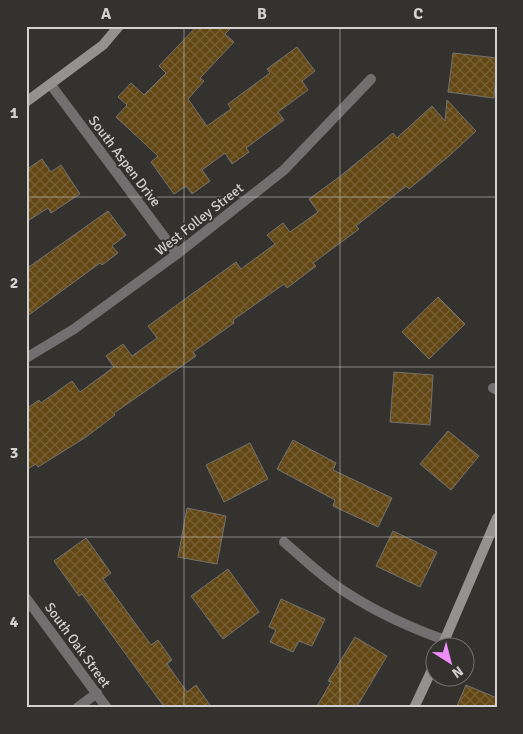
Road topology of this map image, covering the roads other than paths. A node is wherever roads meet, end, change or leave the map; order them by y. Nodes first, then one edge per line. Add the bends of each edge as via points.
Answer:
1 (119, 26) edge
2 (370, 79) dead end
3 (51, 85) junction
4 (26, 102) edge
5 (177, 254) junction
6 (26, 358) edge
7 (496, 520) edge
8 (284, 542) dead end
9 (26, 598) edge
10 (430, 636) edge
11 (447, 636) edge
12 (426, 682) edge
13 (97, 694) junction
14 (77, 708) edge
15 (107, 708) edge
16 (414, 708) edge

1 - 3 street via 103,44
2 - 5 street, West Folley Street via 284,170
3 - 4 street
3 - 5 street, South Aspen Drive
5 - 6 street, West Folley Street via 74,328
7 - 11 street
8 - 10 street via 346,593
9 - 13 street, South Oak Street
12 - 16 street
13 - 14 street
13 - 15 street, South Oak Street

